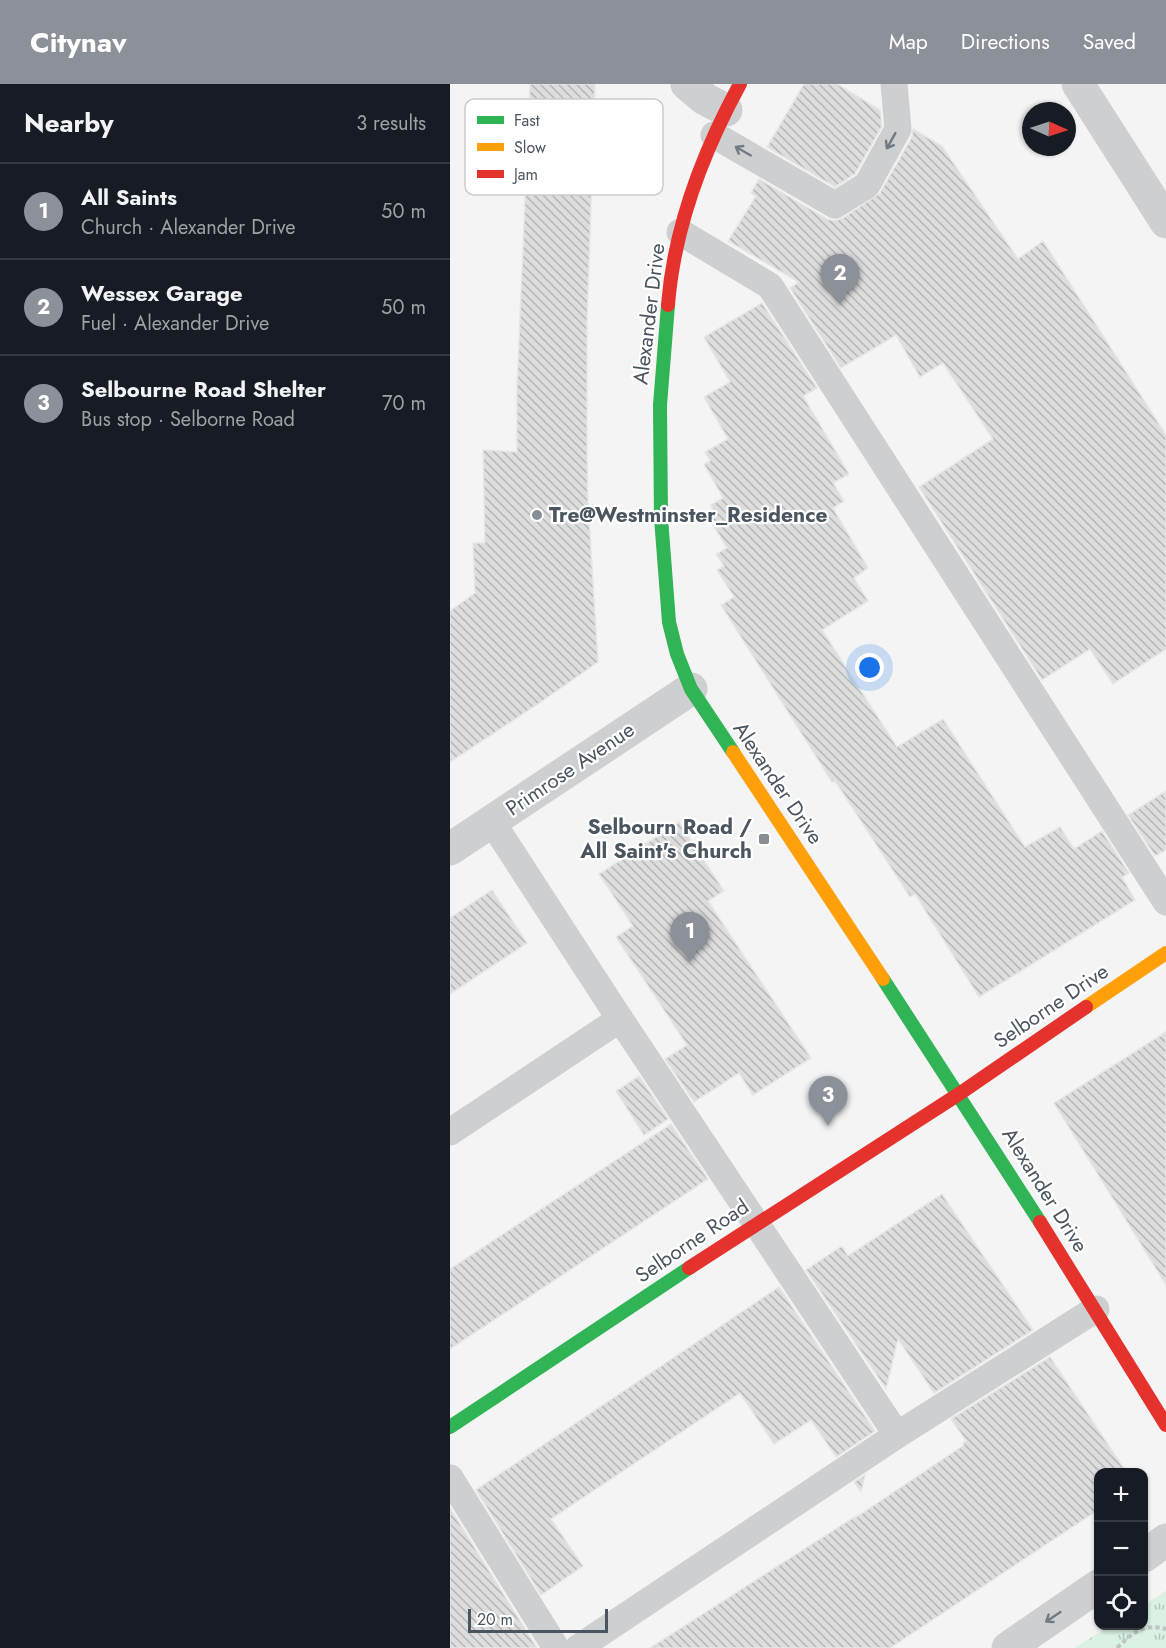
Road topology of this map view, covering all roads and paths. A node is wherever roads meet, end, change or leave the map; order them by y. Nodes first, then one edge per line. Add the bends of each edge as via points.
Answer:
1 (687, 84) edge
2 (894, 84) edge
3 (1078, 84) edge
4 (727, 110) edge
5 (1166, 222) edge
6 (680, 232) junction
7 (691, 689) junction
8 (492, 822) junction
9 (450, 849) edge
10 (1166, 902) edge
11 (1166, 952) edge
12 (620, 1019) junction
13 (959, 1094) junction
14 (450, 1132) edge
15 (757, 1222) junction
16 (1096, 1309) junction
17 (1166, 1425) edge
18 (450, 1427) edge
19 (897, 1435) junction
20 (450, 1478) edge
21 (1166, 1540) edge
22 (1148, 1553) edge
23 (1094, 1589) edge
24 (1166, 1629) edge
25 (556, 1648) edge
26 (578, 1648) edge
27 (1008, 1648) edge
28 (1117, 1648) edge

1 - 4 street
2 -> 4 lane via 898,129 867,185 835,205
3 - 5 street
4 - 6 main road, Alexander Drive via 696,180
6 - 7 main road, Alexander Drive via 669,287 660,405 661,518 669,621
6 - 10 lane via 770,286
7 - 8 street, Primrose Avenue
7 - 13 main road, Alexander Drive
8 - 9 street, Primrose Avenue
8 - 12 lane
11 - 13 main road, Selborne Drive
12 - 14 lane
12 - 15 lane
13 - 15 main road, Selborne Road
13 - 16 main road, Alexander Drive
15 - 18 main road, Selborne Road
15 - 19 lane
16 - 17 main road, Alexander Drive
16 - 19 lane
19 - 26 lane
20 - 25 lane
21 - 22 street
23 -> 27 street
24 - 28 path via 1152,1626 1131,1634

